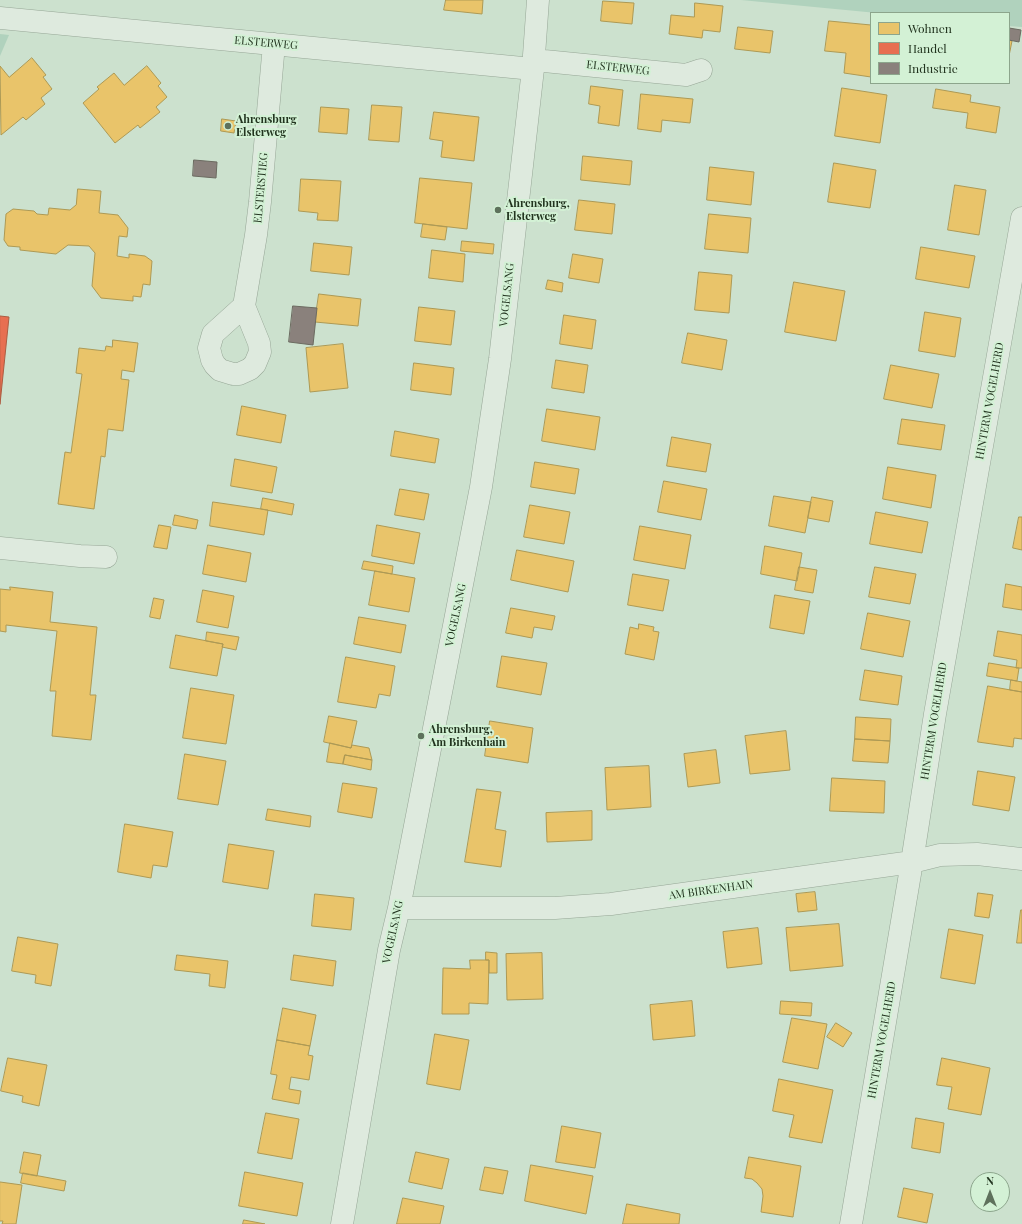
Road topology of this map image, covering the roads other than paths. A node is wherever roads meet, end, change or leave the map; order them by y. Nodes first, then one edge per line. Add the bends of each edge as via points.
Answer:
1 (538, 0) edge
2 (0, 18) edge
3 (274, 44) junction
4 (533, 64) junction
5 (701, 70) dead end
6 (1022, 218) edge
7 (244, 306) dead end
8 (0, 548) edge
9 (106, 557) dead end
10 (1022, 859) edge
11 (912, 862) junction
12 (399, 908) junction
13 (342, 1224) edge
14 (851, 1224) edge

1 - 4 street, VOGELSANG
2 - 3 street, ELSTERWEG
3 - 4 street, ELSTERWEG
3 - 7 street, ELSTERSTIEG via 260,202
4 - 5 street, ELSTERWEG via 686,75
4 - 12 street, VOGELSANG via 500,359 481,487
6 - 11 street, HINTERM VOGELHERD via 936,707
8 - 9 street
10 - 11 street, AM BIRKENHAIN via 977,854 940,855
11 - 12 street, AM BIRKENHAIN via 611,904 555,908
11 - 14 street, HINTERM VOGELHERD
12 - 13 street, VOGELSANG via 389,950

